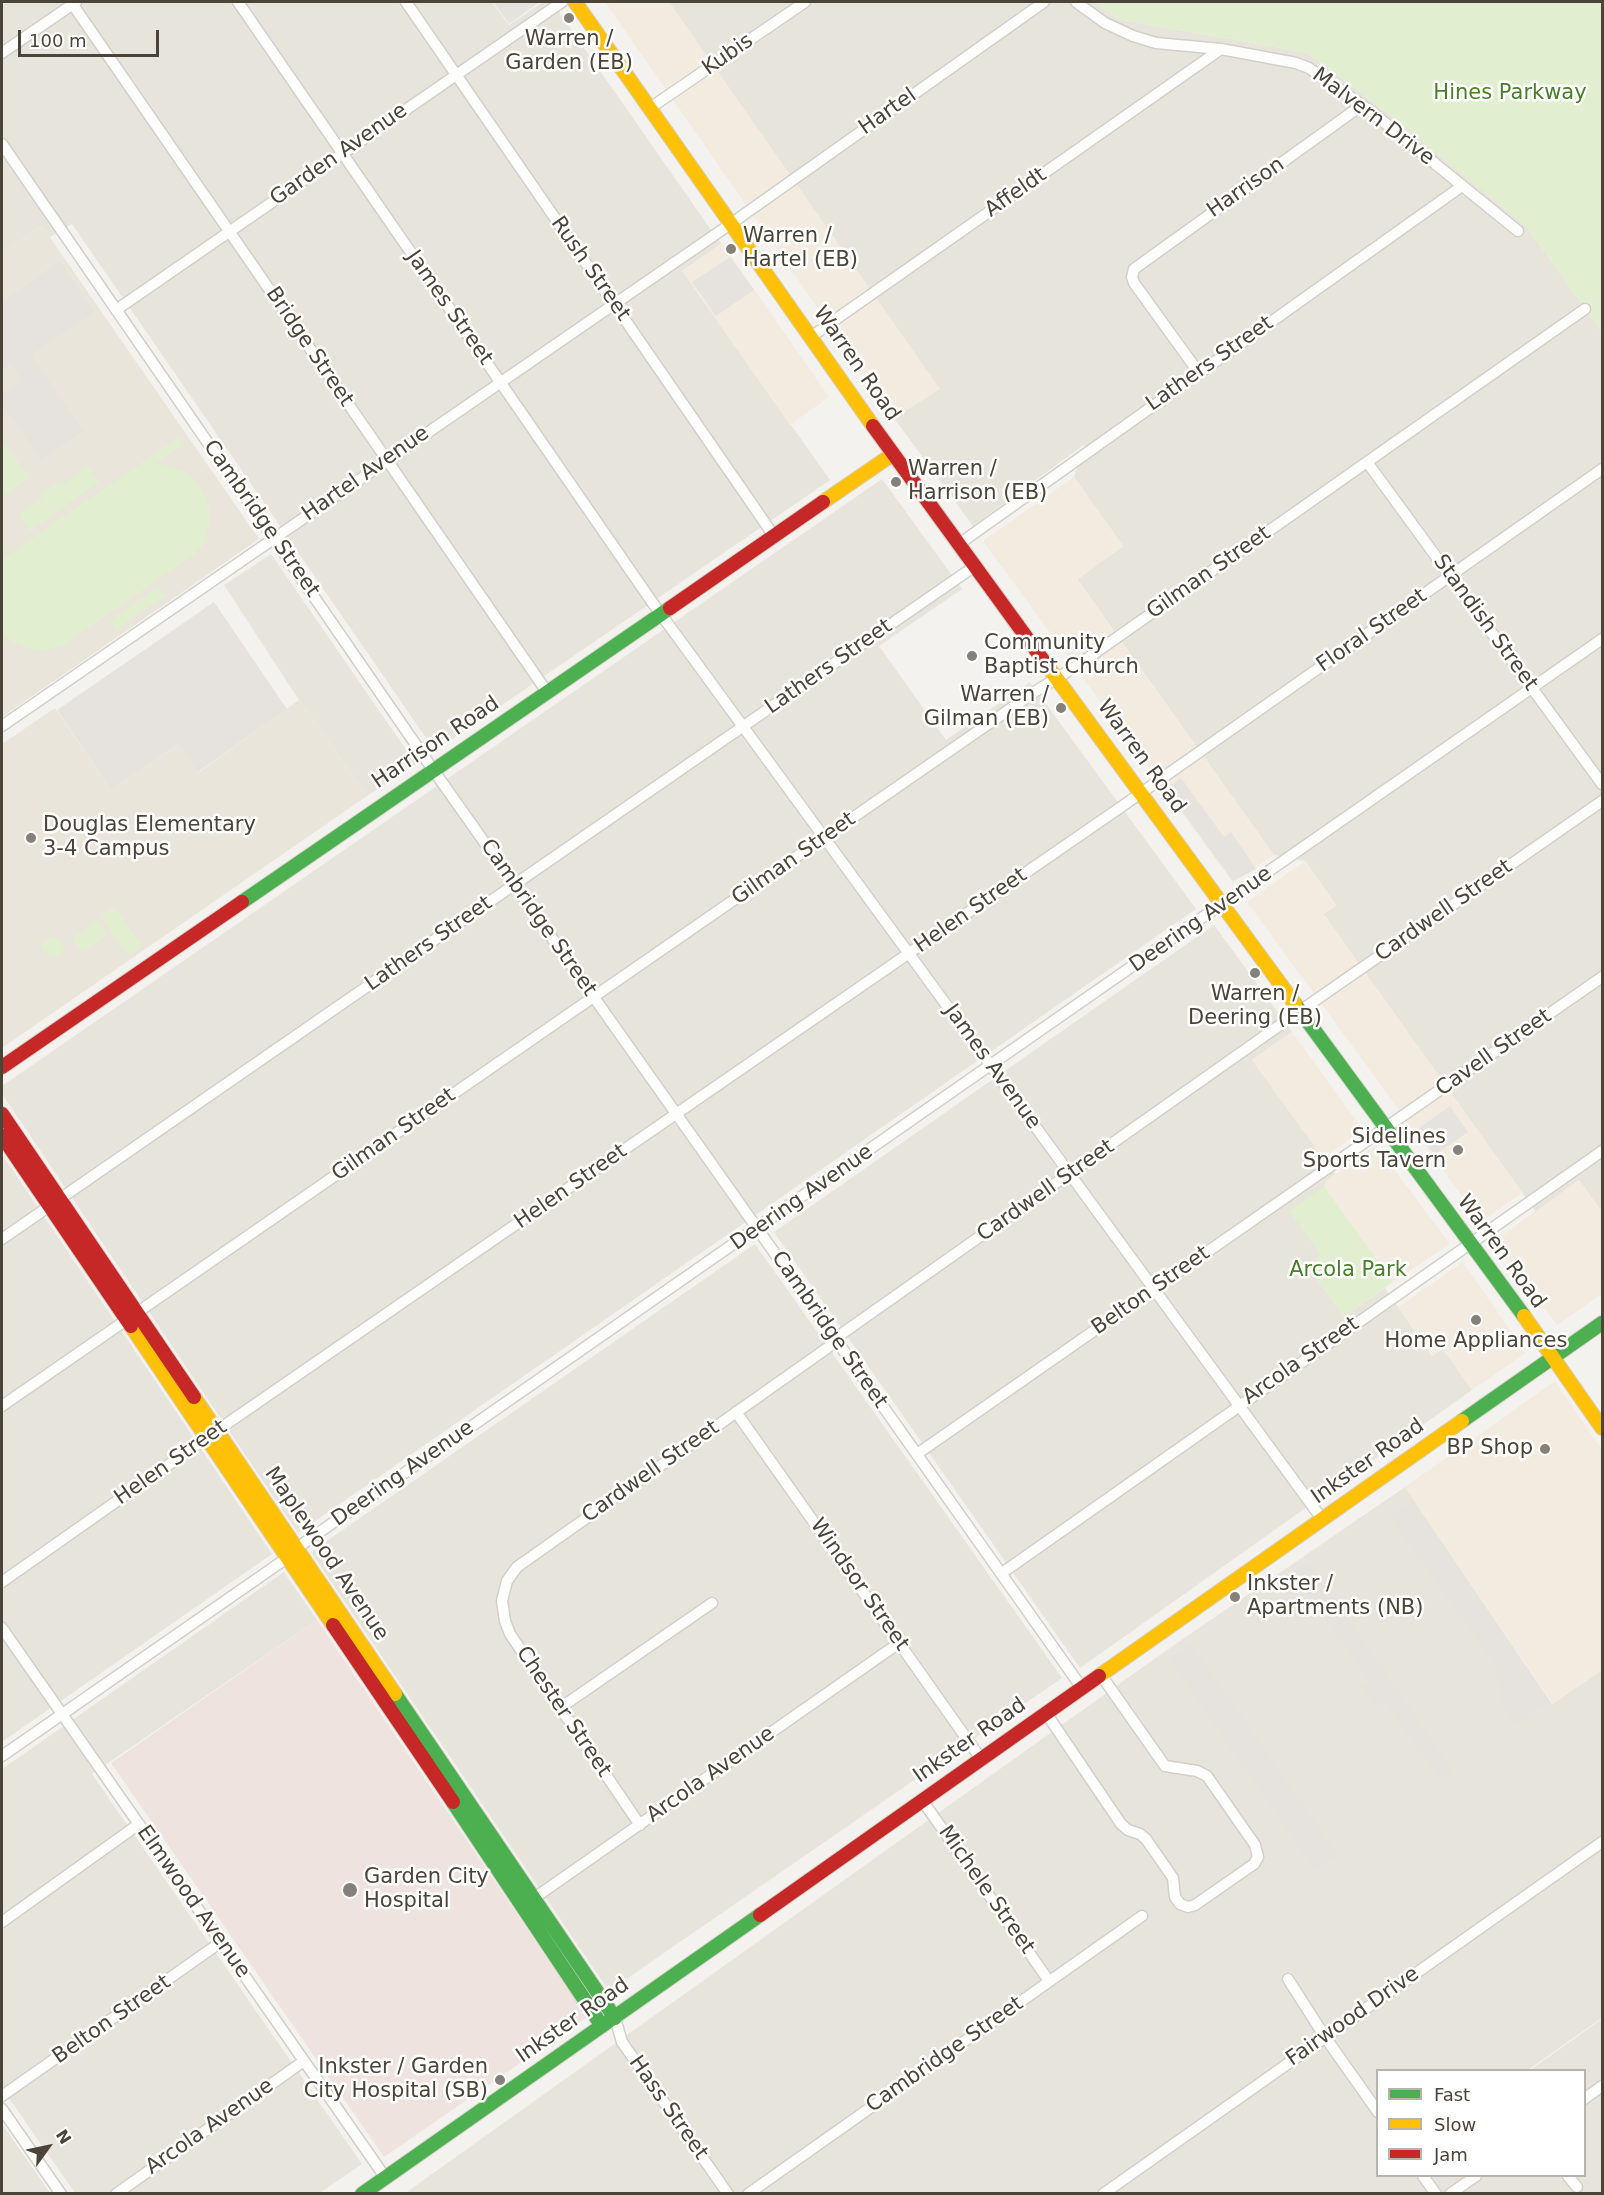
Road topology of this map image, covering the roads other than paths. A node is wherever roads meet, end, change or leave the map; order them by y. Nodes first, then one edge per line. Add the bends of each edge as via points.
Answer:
1 (73, 2) edge
2 (238, 2) edge
3 (406, 2) edge
4 (562, 2) edge
5 (575, 2) edge
6 (805, 2) edge
7 (1044, 2) edge
8 (1076, 2) edge
9 (1221, 49) junction
10 (2, 52) edge
11 (456, 75) junction
12 (1362, 105) junction
13 (650, 108) junction
14 (2, 144) edge
15 (342, 152) junction
16 (1462, 186) junction
17 (732, 223) junction
18 (230, 231) junction
19 (1518, 231) dead end
20 (613, 303) junction
21 (1585, 309) dead end
22 (116, 310) junction
23 (812, 336) junction
24 (1199, 373) junction
25 (500, 382) junction
26 (893, 454) junction
27 (387, 459) junction
28 (1367, 462) junction
29 (1602, 469) edge
30 (774, 536) junction
31 (274, 538) junction
32 (959, 544) junction
33 (975, 566) junction
34 (1451, 576) junction
35 (661, 614) junction
36 (1602, 639) edge
37 (1056, 677) junction
38 (1533, 688) junction
39 (547, 692) junction
40 (2, 726) edge
41 (743, 727) junction
42 (434, 771) junction
43 (1602, 784) edge
44 (1141, 793) junction
45 (1602, 801) edge
46 (824, 838) junction
47 (515, 884) junction
48 (1223, 905) junction
49 (909, 954) junction
50 (1602, 977) edge
51 (594, 997) junction
52 (1300, 1011) junction
53 (991, 1066) junction
54 (2, 1067) edge
55 (2, 1113) edge
56 (676, 1114) junction
57 (1386, 1128) junction
58 (2, 1136) edge
59 (1602, 1151) edge
60 (1070, 1174) junction
61 (54, 1202) junction
62 (758, 1229) junction
63 (2, 1239) edge
64 (1469, 1243) junction
65 (1153, 1289) junction
66 (131, 1316) junction
67 (1602, 1323) edge
68 (836, 1340) junction
69 (1552, 1358) junction
70 (1238, 1405) junction
71 (2, 1406) edge
72 (736, 1412) junction
73 (1602, 1428) edge
74 (211, 1435) junction
75 (917, 1454) junction
76 (1322, 1519) junction
77 (292, 1553) junction
78 (1002, 1573) junction
79 (2, 1582) edge
80 (504, 1593) joint
81 (712, 1603) dead end
82 (2, 1628) edge
83 (899, 1642) junction
84 (1101, 1675) junction
85 (1082, 1688) junction
86 (560, 1708) junction
87 (1046, 1713) junction
88 (63, 1714) junction
89 (2, 1756) edge
90 (981, 1759) junction
91 (922, 1800) junction
92 (139, 1824) junction
93 (640, 1825) junction
94 (1602, 1842) edge
95 (528, 1903) junction
96 (1142, 1916) dead end
97 (2, 1922) edge
98 (221, 1942) junction
99 (1288, 1979) dead end
100 (1049, 1981) junction
101 (615, 2018) junction
102 (602, 2026) junction
103 (1325, 2037) junction
104 (622, 2042) junction
105 (304, 2061) junction
106 (1602, 2086) edge
107 (2, 2096) edge
108 (1586, 2098) edge
109 (2, 2109) edge
110 (1376, 2111) edge
111 (385, 2177) junction
112 (1424, 2177) edge
113 (1473, 2177) edge
114 (1570, 2177) edge
115 (1577, 2187) dead end
116 (60, 2193) edge
117 (116, 2193) edge
118 (362, 2193) edge
119 (728, 2193) edge
120 (748, 2193) edge
121 (1103, 2193) edge
122 (1436, 2193) edge
123 (1450, 2193) edge

1 - 10 street
1 - 18 street, Bridge Street
2 - 15 street, James Street
3 - 11 street, Rush Street
4 - 11 street, Garden Avenue
5 - 13 main road, Warren Road
6 - 13 street, Kubis
7 - 17 street, Hartel
8 - 9 street, Malvern Drive via 1105,23 1133,36 1168,45
9 - 12 street, Malvern Drive via 1309,68
9 - 23 street, Affeldt
11 - 15 street, Garden Avenue
11 - 20 street, Rush Street
12 - 16 street, Malvern Drive
12 - 24 street, Harrison via 1132,272 1134,283
13 - 17 main road, Warren Road
14 - 22 street, Cambridge Street
15 - 18 street, Garden Avenue
15 - 25 street, James Street
16 - 19 street, Malvern Drive
16 - 24 street, Lathers Street
17 - 20 street, Hartel Avenue
17 - 23 main road, Warren Road
18 - 22 street, Garden Avenue
18 - 27 street, Bridge Street
20 - 25 street, Hartel Avenue
20 - 30 street, Rush Street
21 - 28 street, Gilman Street
22 - 31 street, Cambridge Street
23 - 26 main road, Warren Road
24 - 32 street, Lathers Street
25 - 27 street, Hartel Avenue
25 - 35 street, James Street
26 - 30 main road, Harrison Road
26 - 32 main road, Warren Road
27 - 31 street, Hartel Avenue
27 - 39 street, Bridge Street
28 - 34 street, Standish Street
28 - 37 street, Gilman Street
29 - 34 street, Floral Street
30 - 35 main road, Harrison Road
31 - 40 street, Hartel Avenue
31 - 42 street, Cambridge Street
32 - 33 main road, Warren Road
33 - 37 main road, Warren Road
33 - 41 street, Lathers Street
34 - 38 street, Standish Street
34 - 44 street, Floral Street
35 - 39 main road, Harrison Road
35 - 41 street, James Avenue
36 - 38 street, Deering Avenue
37 - 44 main road, Warren Road
37 - 46 street, Gilman Street
38 - 43 street, Standish Street
38 - 48 street, Deering Avenue
39 - 42 main road, Harrison Road
41 - 46 street, James Avenue
41 - 47 street, Lathers Street
42 - 47 street, Cambridge Street
42 - 54 main road, Harrison Road
44 - 48 main road, Warren Road
44 - 49 street, Helen Street
45 - 52 street, Cardwell Street
46 - 49 street, James Avenue
46 - 51 street, Gilman Street
47 - 51 street, Cambridge Street
47 - 61 street, Lathers Street
48 - 52 main road, Warren Road
48 - 53 street, Deering Avenue
49 - 53 street, James Avenue
49 - 56 street, Helen Street
50 - 57 street, Cavell Street
51 - 56 street, Cambridge Street
51 - 66 street, Gilman Street
52 - 57 main road, Warren Road
52 - 60 street, Cardwell Street
53 - 60 street, James Avenue
53 - 62 street, Deering Avenue
55 - 61 main road, Maplewood Avenue
56 - 62 street, Cambridge Street
56 - 74 street, Helen Street
57 - 64 main road, Warren Road
57 - 65 street, Belton Street
58 - 61 main road, Maplewood Avenue
59 - 64 street, Arcola Street
60 - 65 street, James Avenue
60 - 68 street, Cardwell Street
61 - 63 street, Lathers Street
61 - 66 main road, Maplewood Avenue
62 - 68 street, Cambridge Street
62 - 77 street, Deering Avenue
64 - 69 main road, Warren Road
64 - 70 street, Arcola Street
65 - 70 street, James Avenue
65 - 75 street, Belton Street
66 - 71 street, Gilman Street
66 - 74 main road, Maplewood Avenue
67 - 69 main road, Inkster Road
68 - 72 street, Cardwell Street
68 - 75 street, Cambridge Street
69 - 73 main road, Warren Road
69 - 76 main road, Inkster Road
70 - 76 street, James Avenue
70 - 78 street, Arcola Street
72 - 80 street, Cardwell Street via 528,1559 512,1573
72 - 83 street, Windsor Street
74 - 77 main road, Maplewood Avenue
74 - 79 street, Helen Street
75 - 78 street, Cambridge Street
76 - 84 main road, Inkster Road
77 - 88 street, Deering Avenue
77 - 95 main road, Maplewood Avenue
78 - 85 street, Cambridge Street
80 - 86 street, Chester Street via 503,1611 510,1634
81 - 86 street
82 - 88 street, Elmwood Avenue
83 - 90 street, Windsor Street
83 - 93 street, Arcola Avenue
84 - 85 main road, Inkster Road
84 - 87 street via 1166,1766 1207,1776 1255,1845 1258,1857 1254,1864 1195,1905 1180,1904 1175,1897 1173,1878 1146,1839 1121,1824
85 - 87 main road, Inkster Road
86 - 93 street, Chester Street
87 - 90 main road, Inkster Road
88 - 89 street, Deering Avenue
88 - 92 street, Elmwood Avenue
90 - 91 main road, Inkster Road
91 - 100 street, Michele Street
91 - 101 main road, Inkster Road
92 - 97 street
92 - 98 street, Elmwood Avenue
93 - 95 street, Arcola Avenue
94 - 103 street, Fairwood Drive
95 - 101 main road, Maplewood Avenue
95 - 102 main road, Maplewood Avenue
96 - 100 street, Cambridge Street
98 - 105 street, Elmwood Avenue
98 - 107 street, Belton Street
99 - 103 street
100 - 120 street, Cambridge Street
101 - 102 main road, Inkster Road
101 - 104 street, Hass Street
102 - 104 street
102 - 111 main road, Inkster Road
103 - 110 street
103 - 121 street, Fairwood Drive
104 - 119 street, Hass Street
105 - 111 street, Elmwood Avenue
105 - 117 street, Arcola Avenue
106 - 108 street
109 - 116 street
111 - 118 main road, Inkster Road
112 - 122 street
113 - 123 street
114 - 115 street

